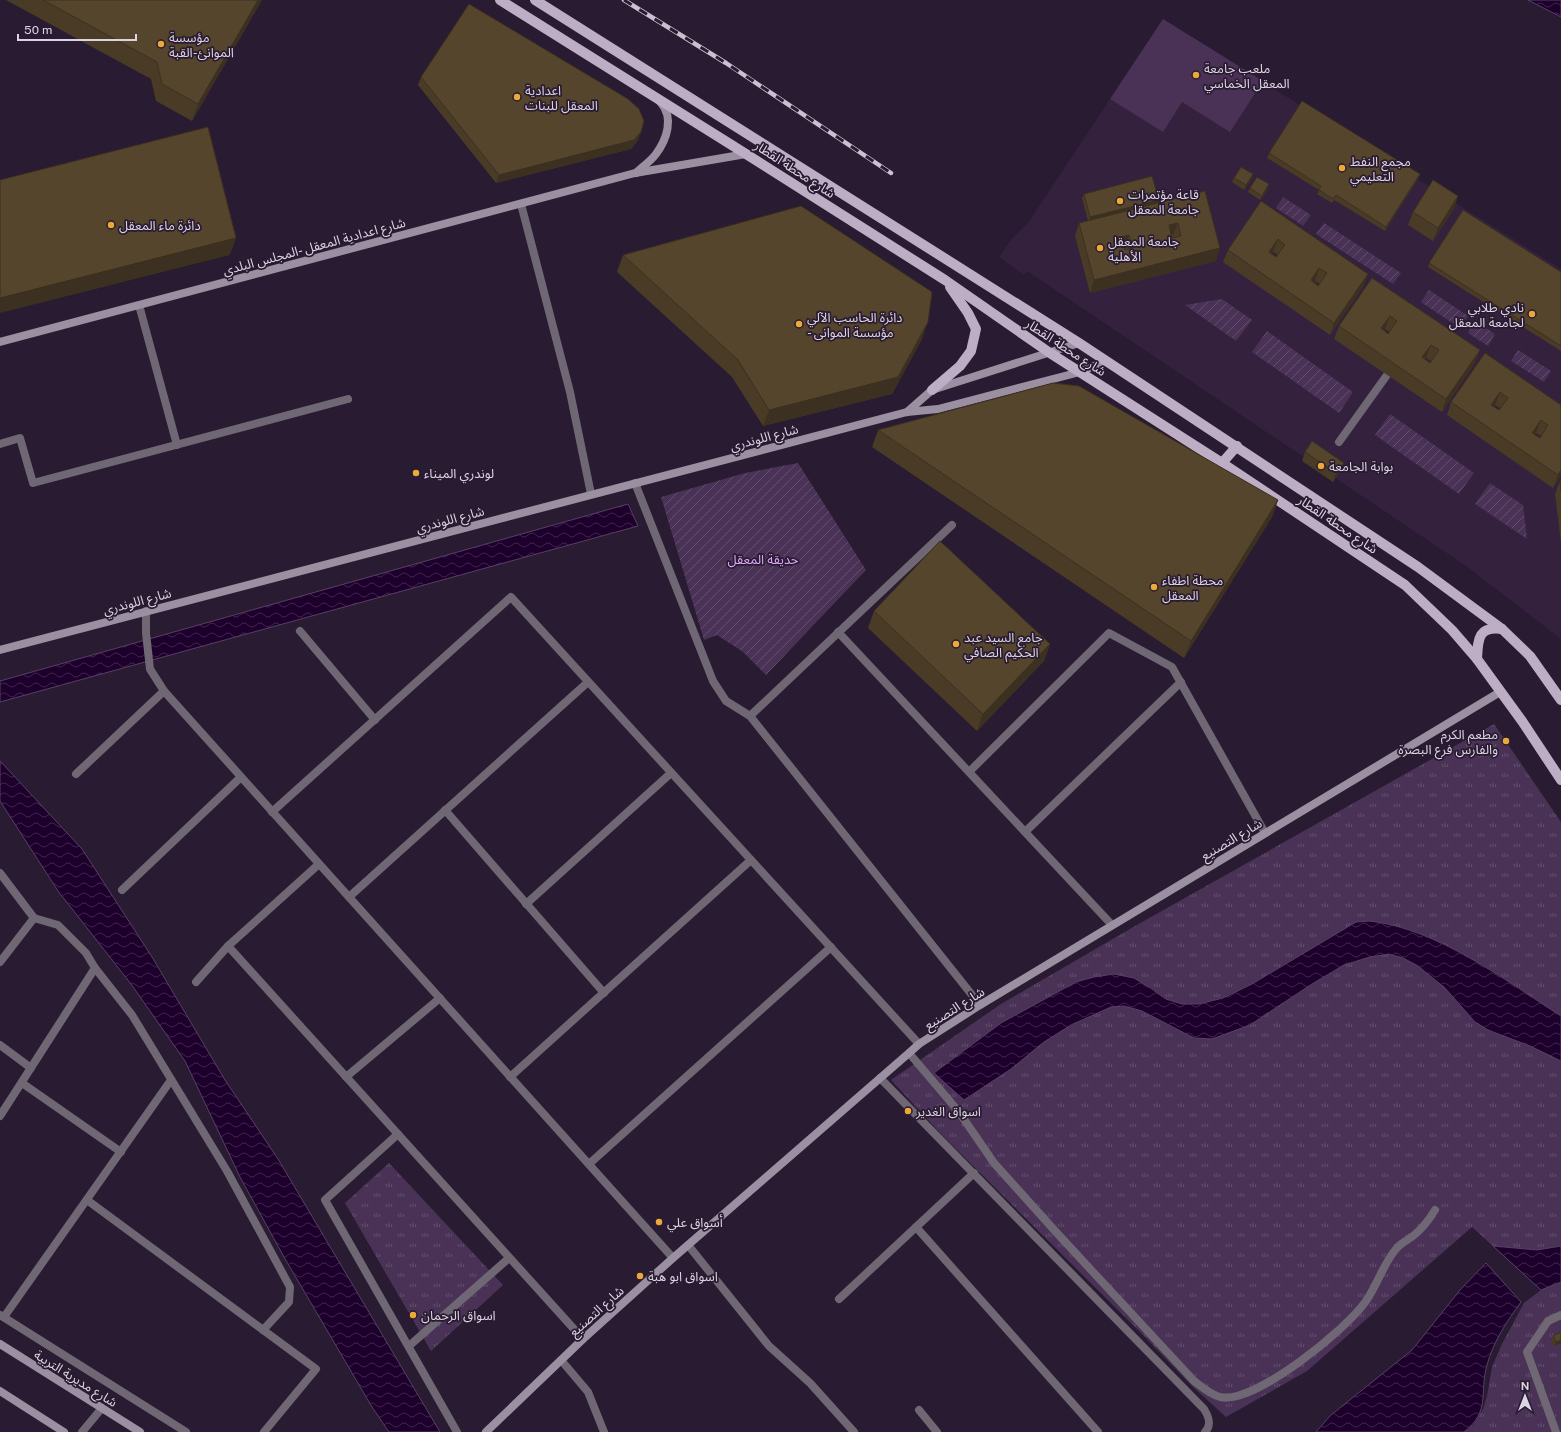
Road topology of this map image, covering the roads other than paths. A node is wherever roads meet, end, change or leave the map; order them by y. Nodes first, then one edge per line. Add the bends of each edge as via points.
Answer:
1 (500, 0) edge
2 (535, 0) edge
3 (655, 96) junction
4 (746, 154) junction
5 (635, 174) junction
6 (521, 204) junction
7 (945, 280) junction
8 (139, 305) junction
9 (0, 342) edge
10 (1079, 343) junction
11 (1050, 353) junction
12 (1106, 361) junction
13 (1080, 372) junction
14 (1387, 375) dead end
15 (932, 390) junction
16 (348, 399) dead end
17 (907, 412) junction
18 (1339, 442) dead end
19 (0, 444) edge
20 (177, 445) junction
21 (1236, 446) junction
22 (1222, 463) junction
23 (635, 483) junction
24 (591, 494) junction
25 (952, 525) dead end
26 (146, 611) junction
27 (1502, 629) junction
28 (300, 632) dead end
29 (838, 632) junction
30 (0, 650) edge
31 (1477, 659) junction
32 (588, 682) junction
33 (1181, 682) junction
34 (164, 691) junction
35 (1500, 692) junction
36 (1561, 700) edge
37 (750, 716) junction
38 (374, 720) junction
39 (1544, 754) junction
40 (1561, 765) edge
41 (969, 772) junction
42 (671, 773) junction
43 (76, 774) dead end
44 (241, 777) junction
45 (1561, 780) edge
46 (445, 810) junction
47 (272, 812) junction
48 (1025, 832) junction
49 (1265, 833) junction
50 (751, 860) junction
51 (319, 864) junction
52 (0, 873) edge
53 (122, 890) dead end
54 (349, 897) junction
55 (526, 904) junction
56 (34, 918) junction
57 (1112, 925) junction
58 (228, 946) junction
59 (831, 947) junction
60 (0, 962) edge
61 (95, 968) junction
62 (196, 982) dead end
63 (604, 993) junction
64 (440, 998) junction
65 (980, 1005) junction
66 (0, 1044) edge
67 (919, 1044) junction
68 (909, 1053) junction
69 (31, 1068) junction
70 (346, 1077) junction
71 (510, 1077) junction
72 (880, 1078) junction
73 (171, 1080) junction
74 (22, 1083) junction
75 (0, 1116) edge
76 (398, 1134) junction
77 (121, 1152) junction
78 (589, 1164) junction
79 (974, 1173) junction
80 (87, 1200) junction
81 (1435, 1210) dead end
82 (916, 1227) junction
83 (688, 1245) junction
84 (509, 1258) junction
85 (673, 1258) junction
86 (839, 1298) dead end
87 (1561, 1315) edge
88 (2, 1316) edge
89 (263, 1330) junction
90 (583, 1339) junction
91 (0, 1344) edge
92 (409, 1346) junction
93 (561, 1360) junction
94 (0, 1391) edge
95 (102, 1408) junction
96 (919, 1410) dead end
97 (64, 1432) edge
98 (82, 1432) edge
99 (140, 1432) edge
100 (186, 1432) edge
101 (264, 1432) edge
102 (457, 1432) edge
103 (486, 1432) edge
104 (604, 1432) edge
105 (854, 1432) edge
106 (937, 1432) edge
107 (1098, 1432) edge
108 (1205, 1432) edge
109 (1556, 1432) edge

1 - 3 main road, شارع محطة القطار
2 - 10 main road, شارع محطة القطار
3 - 4 main road, شارع محطة القطار
3 - 5 street via 667,110 667,134 656,154
4 - 5 street, شارع اعدادية المعقل -المجلس البلدي
4 - 7 main road, شارع محطة القطار
5 - 6 street, شارع اعدادية المعقل -المجلس البلدي
6 - 8 street, شارع اعدادية المعقل -المجلس البلدي
6 - 24 street via 570,392
7 - 11 main road, شارع محطة القطار
7 - 15 main road via 976,329 971,351 960,366
8 - 9 street, شارع اعدادية المعقل -المجلس البلدي
8 - 20 street
10 - 11 street
10 - 12 main road, شارع محطة القطار
11 - 13 main road, شارع محطة القطار
11 - 15 street
12 - 13 street, شارع اللوندري
12 - 21 main road, شارع محطة القطار
13 - 17 street, شارع اللوندري via 938,409
13 - 22 main road, شارع محطة القطار
14 - 18 street
15 - 17 street
16 - 20 street
17 - 23 street, شارع اللوندري
19 - 20 street via 20,438 34,483
21 - 22 main road
21 - 27 main road, شارع محطة القطار via 1418,567
22 - 31 main road, شارع محطة القطار via 1405,585 1452,630
23 - 24 street, شارع اللوندري
23 - 37 street via 713,681 726,701
24 - 26 street, شارع اللوندري
25 - 29 street
26 - 30 street, شارع اللوندري
26 - 34 street via 150,669
27 - 31 main road via 1492,628 1482,633 1478,640
27 - 36 main road, شارع محطة القطار via 1530,656
28 - 38 street
29 - 37 street
29 - 41 street
31 - 35 main road, شارع محطة القطار
32 - 38 street via 511,597
32 - 42 street
32 - 46 street
33 - 41 street via 1172,667 1109,633
33 - 48 street
33 - 49 street
34 - 43 street
34 - 44 street
35 - 39 main road, شارع محطة القطار
35 - 49 street, شارع التصنيع
37 - 65 street
38 - 47 street
39 - 40 main road
39 - 45 main road, شارع محطة القطار
41 - 48 street
42 - 50 street
42 - 55 street
44 - 47 street
44 - 53 street
46 - 54 street
46 - 55 street
47 - 51 street
48 - 57 street
49 - 57 street, شارع التصنيع
50 - 59 street
50 - 63 street
51 - 54 street
51 - 58 street
52 - 56 street
54 - 64 street
55 - 63 street
56 - 60 street
56 - 61 street via 58,925 86,953
57 - 65 street, شارع التصنيع
58 - 62 street
58 - 70 street
59 - 67 street
59 - 78 street
61 - 69 street
61 - 73 street via 132,1015
63 - 71 street
64 - 70 street
64 - 71 street
65 - 67 street, شارع التصنيع
66 - 69 street
67 - 68 street, شارع التصنيع
68 - 72 street, شارع التصنيع
68 - 81 street via 959,1112 994,1163 1056,1232 1194,1381 1206,1391 1220,1397 1234,1397 1254,1390 1308,1356 1349,1320 1366,1301 1386,1262 1398,1247 1428,1222
69 - 74 street
70 - 76 street
71 - 78 street
72 - 79 street
72 - 83 street, شارع التصنيع
73 - 77 street
73 - 89 street via 227,1171 290,1287 289,1302
74 - 75 street
74 - 77 street
76 - 84 street
76 - 92 street via 325,1200
77 - 80 street
78 - 85 street
79 - 82 street
79 - 108 street via 1204,1409 1210,1422
80 - 88 street
80 - 89 street
82 - 86 street
82 - 107 street
83 - 85 street, شارع التصنيع
83 - 105 street via 769,1346 810,1383
84 - 90 street
84 - 92 street
85 - 90 street, شارع التصنيع
87 - 109 street via 1548,1321 1527,1352
88 - 100 street
89 - 101 street via 316,1369
90 - 93 street, شارع التصنيع
91 - 95 street, شارع مديرية التربية
92 - 102 street
93 - 103 street, شارع التصنيع
93 - 104 street via 588,1392
94 - 97 street
95 - 98 street
95 - 99 street, شارع مديرية التربية
96 - 106 street

